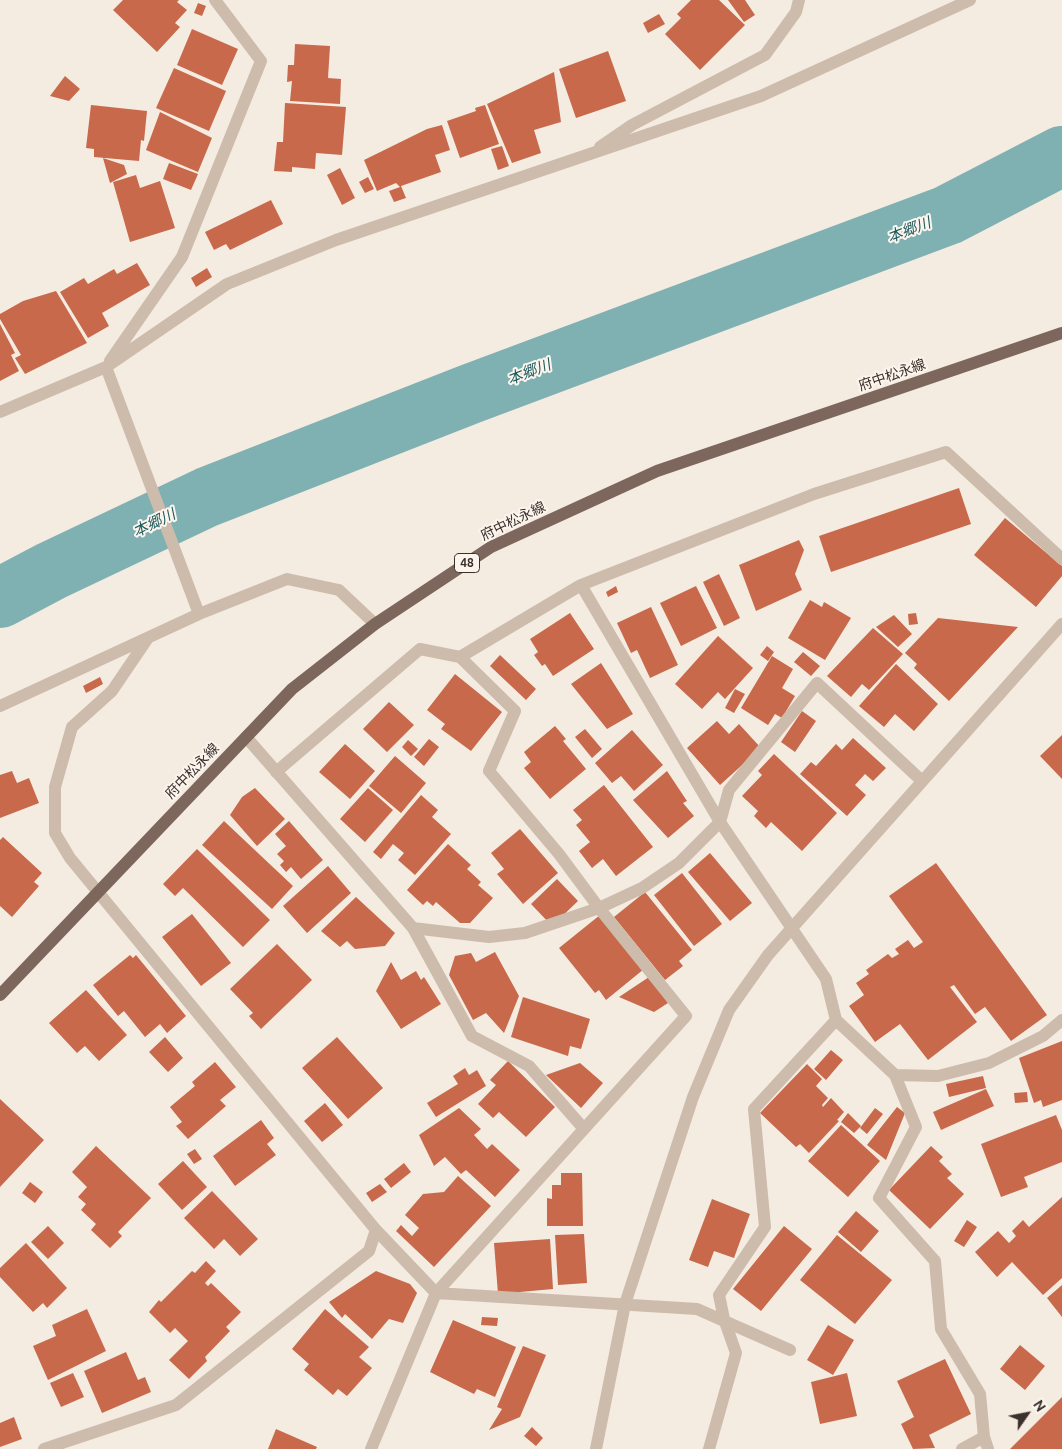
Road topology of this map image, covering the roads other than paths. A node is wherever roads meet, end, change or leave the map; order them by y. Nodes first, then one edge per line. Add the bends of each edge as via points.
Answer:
1 (215, 0) edge
2 (799, 0) edge
3 (970, 0) edge
4 (632, 125) junction
5 (635, 140) junction
6 (586, 156) junction
7 (1062, 333) edge
8 (106, 367) junction
9 (0, 412) edge
10 (1062, 559) edge
11 (581, 584) junction
12 (199, 614) junction
13 (375, 624) junction
14 (1062, 624) edge
15 (148, 638) junction
16 (460, 657) junction
17 (0, 706) edge
18 (246, 737) junction
19 (276, 772) junction
20 (922, 781) junction
21 (720, 822) junction
22 (98, 891) junction
23 (599, 908) junction
24 (413, 928) junction
25 (791, 928) junction
26 (0, 995) edge
27 (836, 1020) junction
28 (1062, 1020) edge
29 (895, 1075) junction
30 (584, 1129) junction
31 (376, 1230) junction
32 (436, 1293) junction
33 (625, 1304) junction
34 (724, 1319) junction
35 (790, 1350) dead end
36 (986, 1443) edge
37 (44, 1449) edge
38 (371, 1449) edge
39 (596, 1449) edge
40 (710, 1449) edge
41 (962, 1449) edge

1 - 8 street via 261,61 182,257
2 - 4 street via 796,12 765,55
3 - 5 street via 761,96
4 - 5 street
4 - 6 street
5 - 6 street
6 - 8 street via 336,240 227,284
7 - 13 main road, 府中松永線 / 48 via 657,471 491,546
8 - 9 street
8 - 12 street
10 - 11 street via 946,452 814,494
11 - 16 street
11 - 21 street
12 - 13 street via 287,579 339,590
12 - 15 street
13 - 18 main road, 府中松永線 / 48 via 292,688
14 - 20 street
15 - 17 street
15 - 22 street via 112,691 72,727 55,787 55,833 70,858
16 - 19 street via 420,649
16 - 23 street via 515,711 489,770 560,854
18 - 19 street
18 - 22 main road, 府中松永線 / 48
19 - 24 street
20 - 21 street via 817,683 729,790
20 - 25 street
21 - 23 street via 679,863 642,888
21 - 25 street
22 - 26 main road, 府中松永線 / 48
22 - 31 street
23 - 24 street via 525,933 489,936
23 - 30 street via 686,1016
24 - 30 street via 472,1036 529,1066
25 - 27 street via 826,979
25 - 33 street via 729,1010 694,1096
27 - 29 street
27 - 34 street via 754,1109 765,1226 719,1295
28 - 29 street via 1043,1036 989,1063 938,1076
29 - 36 street via 916,1127 879,1198 935,1262 941,1329 980,1394
30 - 32 street
31 - 32 street
31 - 37 street via 369,1251 176,1405
32 - 33 street
32 - 38 street
33 - 34 street via 697,1308
33 - 39 street
34 - 35 street
34 - 40 street via 736,1353
36 - 41 street

